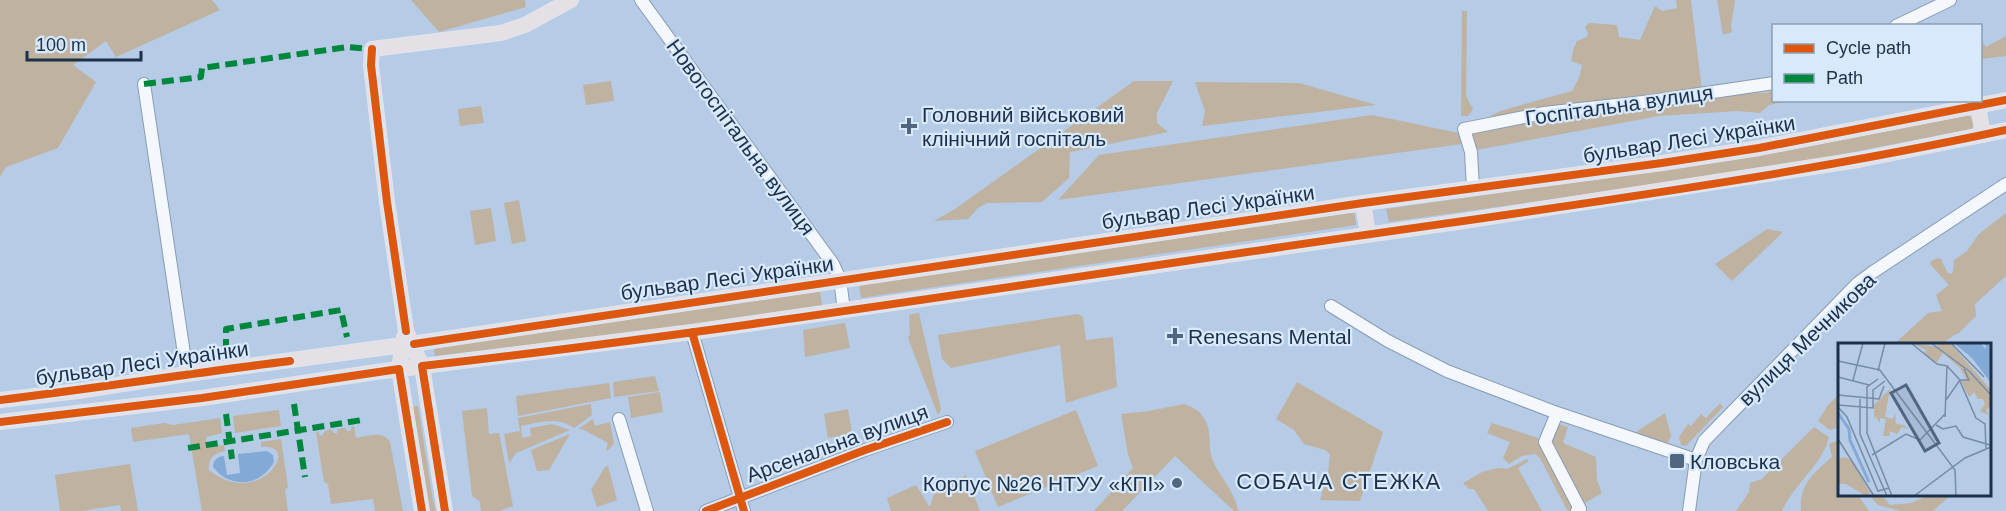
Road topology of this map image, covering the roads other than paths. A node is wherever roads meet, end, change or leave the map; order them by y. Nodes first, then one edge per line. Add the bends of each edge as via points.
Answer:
1 (571, 0) edge
2 (641, 0) edge
3 (1950, 0) edge
4 (1900, 24) edge
5 (1772, 83) edge
6 (144, 84) dead end
7 (2006, 100) edge
8 (1978, 106) junction
9 (2006, 130) edge
10 (1983, 135) junction
11 (2006, 184) edge
12 (1473, 188) junction
13 (1363, 203) junction
14 (1368, 234) junction
15 (840, 279) junction
16 (1331, 306) dead end
17 (844, 311) junction
18 (692, 332) junction
19 (407, 340) junction
20 (290, 361) junction
21 (422, 366) junction
22 (399, 369) junction
23 (194, 373) junction
24 (293, 385) junction
25 (202, 398) junction
26 (0, 400) edge
27 (1557, 413) junction
28 (619, 419) dead end
29 (0, 422) edge
30 (947, 422) dead end
31 (1696, 460) junction
32 (740, 496) junction
33 (422, 511) edge
34 (445, 511) edge
35 (647, 511) edge
36 (706, 511) edge
37 (744, 511) edge
38 (1577, 511) edge
39 (1689, 511) edge

1 - 19 main road via 501,33 372,49 387,202
2 - 15 street, Новогоспітальна вулиця via 833,264
3 - 4 street
5 - 12 street, Госпітальна вулиця via 1544,113 1464,129 1472,152
6 - 23 street
7 - 8 main road, бульвар Лесі Українки
8 - 10 main road
8 - 12 main road, бульвар Лесі Українки via 1748,150
9 - 10 main road, бульвар Лесі Українки
10 - 14 main road, бульвар Лесі Українки via 1798,170
11 - 31 street, вулиця Мечникова via 1858,283 1704,441
12 - 13 main road, бульвар Лесі Українки
13 - 14 main road
13 - 15 main road, бульвар Лесі Українки
14 - 17 main road, бульвар Лесі Українки
15 - 17 street, Новогоспітальна вулиця
15 - 19 main road, бульвар Лесі Українки
16 - 27 street via 1447,371
17 - 18 main road, бульвар Лесі Українки
18 - 21 main road, бульвар Лесі Українки
18 - 32 street
19 - 20 main road, бульвар Лесі Українки
19 - 21 main road
19 - 22 main road
20 - 23 main road, бульвар Лесі Українки
20 - 24 main road via 281,367 279,376
21 - 22 main road, бульвар Лесі Українки
21 - 34 main road
22 - 24 main road, бульвар Лесі Українки
22 - 33 main road
23 - 25 main road via 208,376 211,383
23 - 26 main road, бульвар Лесі Українки
24 - 25 main road, бульвар Лесі Українки
25 - 29 main road, бульвар Лесі Українки
27 - 31 street
27 - 38 street via 1545,442 1580,509
28 - 35 street
30 - 32 street, Арсенальна вулиця
31 - 39 street, вулиця Мечникова
32 - 36 street, Арсенальна вулиця
32 - 37 street

